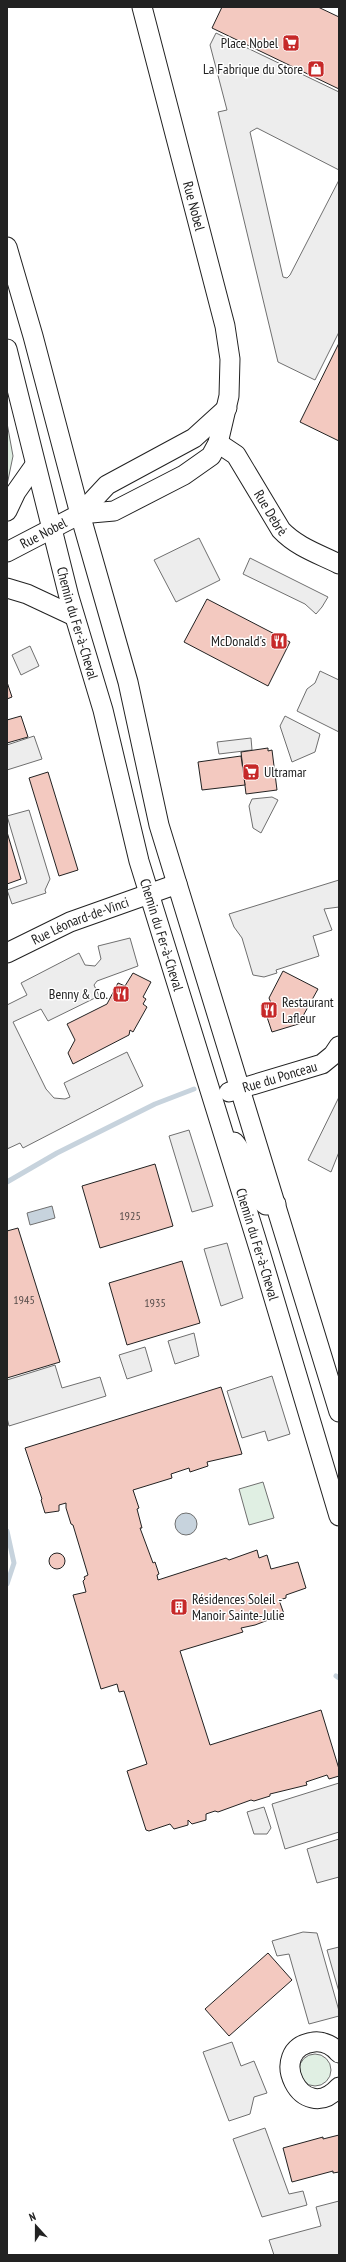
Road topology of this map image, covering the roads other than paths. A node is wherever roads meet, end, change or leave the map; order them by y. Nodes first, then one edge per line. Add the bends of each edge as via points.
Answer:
1 (142, 7) edge
2 (7, 247) edge
3 (7, 349) edge
4 (227, 408) junction
5 (218, 443) junction
6 (35, 464) junction
7 (7, 511) edge
8 (80, 514) junction
9 (52, 529) junction
10 (7, 552) edge
11 (339, 564) edge
12 (7, 588) edge
13 (74, 616) junction
14 (177, 884) junction
15 (150, 895) junction
16 (7, 953) edge
17 (339, 1046) edge
18 (240, 1089) junction
19 (213, 1096) junction
20 (224, 1133) junction
21 (276, 1204) junction
22 (339, 1412) edge
23 (339, 1516) edge
24 (339, 2053) edge
25 (339, 2087) edge

1 - 4 street, Rue Nobel via 225,326 230,359
2 - 8 street, Chemin du Fer-à-Cheval
3 - 6 street, Chemin du Fer-à-Cheval
4 - 5 street, Rue Nobel
4 - 8 street, Rue Nobel via 194,438 107,486
5 - 8 street, Rue Nobel via 211,456 200,465 114,511
5 - 11 street, Rue Debré via 236,455 281,530 288,537 300,546
6 - 7 street
6 - 9 street, Chemin du Fer-à-Cheval
8 - 9 street, Rue Nobel
8 - 14 street, Chemin du Fer-à-Cheval via 126,675 140,730 153,802
9 - 10 street, Rue Nobel
9 - 13 street, Chemin du Fer-à-Cheval
12 - 13 street via 27,594
13 - 15 street, Chemin du Fer-à-Cheval via 103,710 131,829
14 - 15 street, Rue Léonard-de-Vinci
14 - 18 street, Chemin du Fer-à-Cheval
15 - 16 street, Rue Léonard-de-Vinci via 75,920
15 - 19 street, Chemin du Fer-à-Cheval
17 - 18 street, Rue du Ponceau via 322,1064
18 - 19 street, Rue du Ponceau
18 - 21 street, Chemin du Fer-à-Cheval
19 - 20 street, Chemin du Fer-à-Cheval
20 - 21 street via 242,1152 260,1200 266,1205
20 - 23 street, Chemin du Fer-à-Cheval
21 - 22 street, Chemin du Fer-à-Cheval
24 - 25 street via 322,2042 305,2045 294,2055 289,2070 296,2088 310,2097 326,2096

